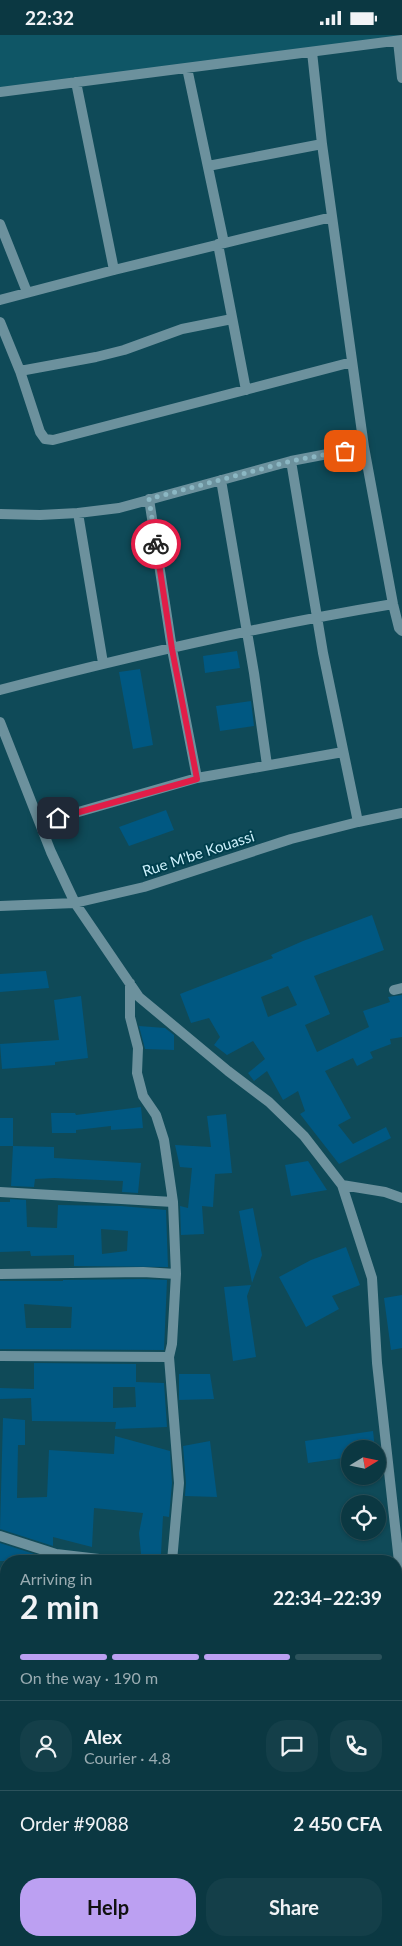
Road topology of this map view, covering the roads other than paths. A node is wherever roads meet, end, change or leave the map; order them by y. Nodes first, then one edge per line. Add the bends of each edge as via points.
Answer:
1 (400, 41) edge
2 (312, 52) junction
3 (187, 68) junction
4 (402, 78) edge
5 (76, 82) junction
6 (0, 92) edge
7 (322, 144) junction
8 (208, 166) junction
9 (332, 217) junction
10 (0, 224) edge
11 (221, 244) junction
12 (114, 270) junction
13 (27, 292) junction
14 (0, 300) edge
15 (232, 319) junction
16 (0, 322) edge
17 (352, 363) junction
18 (20, 371) junction
19 (246, 390) junction
20 (364, 447) junction
21 (291, 461) junction
22 (221, 480) junction
23 (149, 499) junction
24 (78, 513) junction
25 (0, 514) edge
26 (393, 604) junction
27 (317, 617) junction
28 (402, 631) edge
29 (247, 632) junction
30 (172, 649) junction
31 (103, 663) junction
32 (0, 691) edge
33 (0, 722) edge
34 (343, 752) junction
35 (267, 765) junction
36 (197, 779) junction
37 (402, 813) edge
38 (358, 821) junction
39 (40, 823) junction
40 (75, 903) junction
41 (0, 906) edge
42 (130, 983) junction
43 (342, 1185) junction
44 (0, 1192) edge
45 (402, 1198) edge
46 (173, 1202) junction
47 (0, 1274) edge
48 (176, 1274) junction
49 (0, 1356) edge
50 (169, 1357) junction
51 (0, 1536) edge
52 (48, 1555) edge
53 (173, 1555) edge
54 (398, 1555) edge

1 - 2 street
1 - 4 street
2 - 3 street
2 - 7 street
3 - 5 street
3 - 8 street
5 - 6 street
5 - 12 street
7 - 8 street
7 - 9 street
8 - 11 street
9 - 11 street
9 - 17 street
10 - 13 street
11 - 12 street
11 - 15 street
12 - 13 street
13 - 14 street
15 - 18 street via 182,329 96,357
15 - 19 street
16 - 18 street
17 - 19 street
17 - 20 street
18 - 19 street via 40,432 45,439 53,440
20 - 21 street
20 - 26 street
21 - 22 street
21 - 27 street
22 - 23 street
22 - 29 street
23 - 24 street via 119,508
23 - 30 street
24 - 25 street
24 - 31 street
26 - 27 street
26 - 28 street
27 - 29 street
27 - 34 street
29 - 30 street
29 - 35 street
30 - 31 street
30 - 36 street
31 - 32 street
33 - 39 street
34 - 35 street
34 - 38 street
35 - 36 street
36 - 39 street
37 - 38 street, Rue M'be Kouassi
38 - 40 street, Rue M'be Kouassi via 144,887
39 - 40 street
40 - 41 street, Rue M'be Kouassi
40 - 42 street
42 - 43 street via 139,997 269,1102 304,1136
42 - 46 street via 130,1017 138,1048 137,1073 143,1096 156,1115 164,1140
43 - 45 street
43 - 54 street via 372,1278 377,1363
44 - 46 street
46 - 48 street
47 - 48 street
48 - 50 street
49 - 50 street
50 - 53 street via 179,1483
51 - 52 street

